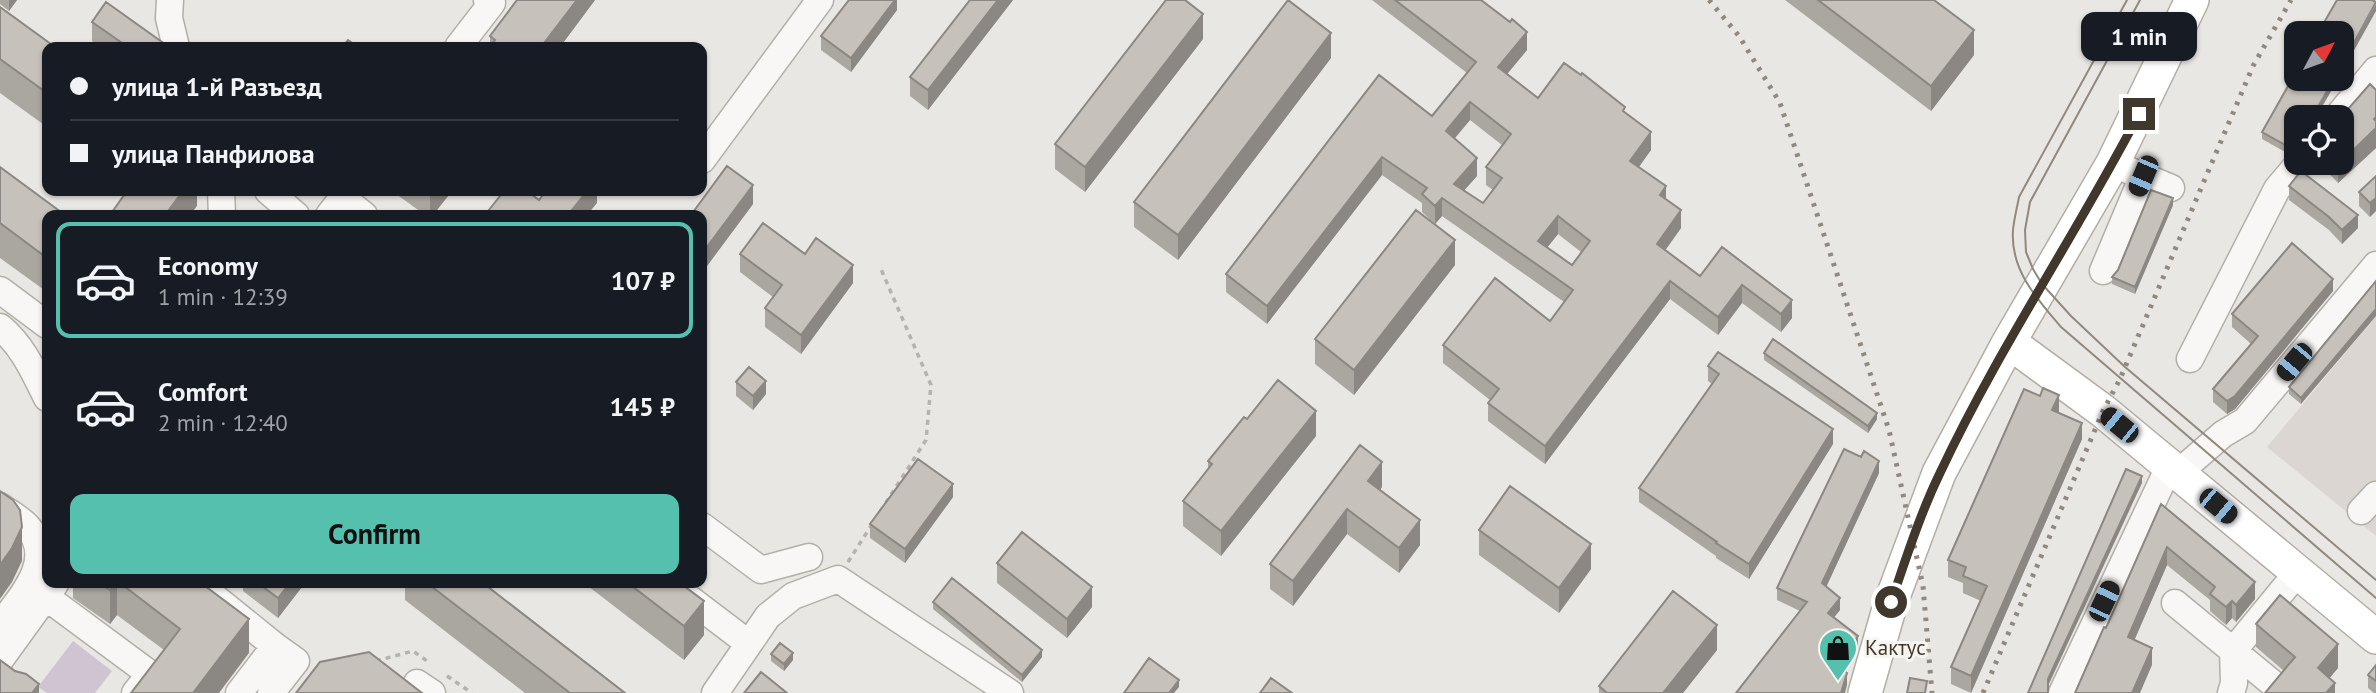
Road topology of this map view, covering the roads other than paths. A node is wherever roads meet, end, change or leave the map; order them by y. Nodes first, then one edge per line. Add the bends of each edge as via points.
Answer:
1 (170, 0) edge
2 (488, 0) edge
3 (820, 0) edge
4 (2192, 0) edge
5 (175, 42) edge
6 (462, 42) edge
7 (2376, 70) edge
8 (2347, 105) edge
9 (707, 153) edge
10 (2128, 170) junction
11 (2289, 175) edge
12 (2171, 188) dead end
13 (274, 196) edge
14 (340, 201) edge
15 (290, 210) edge
16 (355, 210) edge
17 (2376, 265) edge
18 (2103, 271) dead end
19 (0, 290) edge
20 (42, 321) edge
21 (0, 327) edge
22 (2009, 342) junction
23 (2190, 359) dead end
24 (42, 388) edge
25 (2174, 469) junction
26 (0, 506) edge
27 (707, 530) edge
28 (809, 557) dead end
29 (2297, 573) junction
30 (203, 588) edge
31 (676, 588) edge
32 (51, 590) edge
33 (2175, 603) dead end
34 (0, 625) edge
35 (2376, 636) edge
36 (748, 643) junction
37 (275, 646) junction
38 (2233, 651) junction
39 (3, 672) edge
40 (2271, 682) edge
41 (996, 689) edge
42 (135, 693) edge
43 (239, 693) edge
44 (271, 693) edge
45 (715, 693) edge
46 (1865, 693) edge
47 (2062, 693) edge
48 (2231, 693) edge

1 - 5 street
2 - 6 street via 492,3
3 - 9 street
4 - 10 main road via 2139,114
7 - 8 street
10 - 12 street
10 - 18 street
10 - 22 main road
11 - 23 street via 2277,190
13 - 15 street
14 - 16 street
17 - 25 street via 2245,421
19 - 20 street
21 - 24 street via 13,338
22 - 25 main road
22 - 46 main road via 1939,473 1891,602
25 - 29 main road
25 - 47 street
26 - 34 street via 26,525 37,542 38,564 30,584
27 - 28 street via 761,570
29 - 35 main road
29 - 38 street
30 - 37 street
31 - 36 street
32 - 39 street
32 - 42 street via 150,674
33 - 38 street
36 - 41 street via 768,616 793,596 838,579
36 - 45 street
37 - 43 street
37 - 44 street via 296,661
38 - 40 street
38 - 48 street

